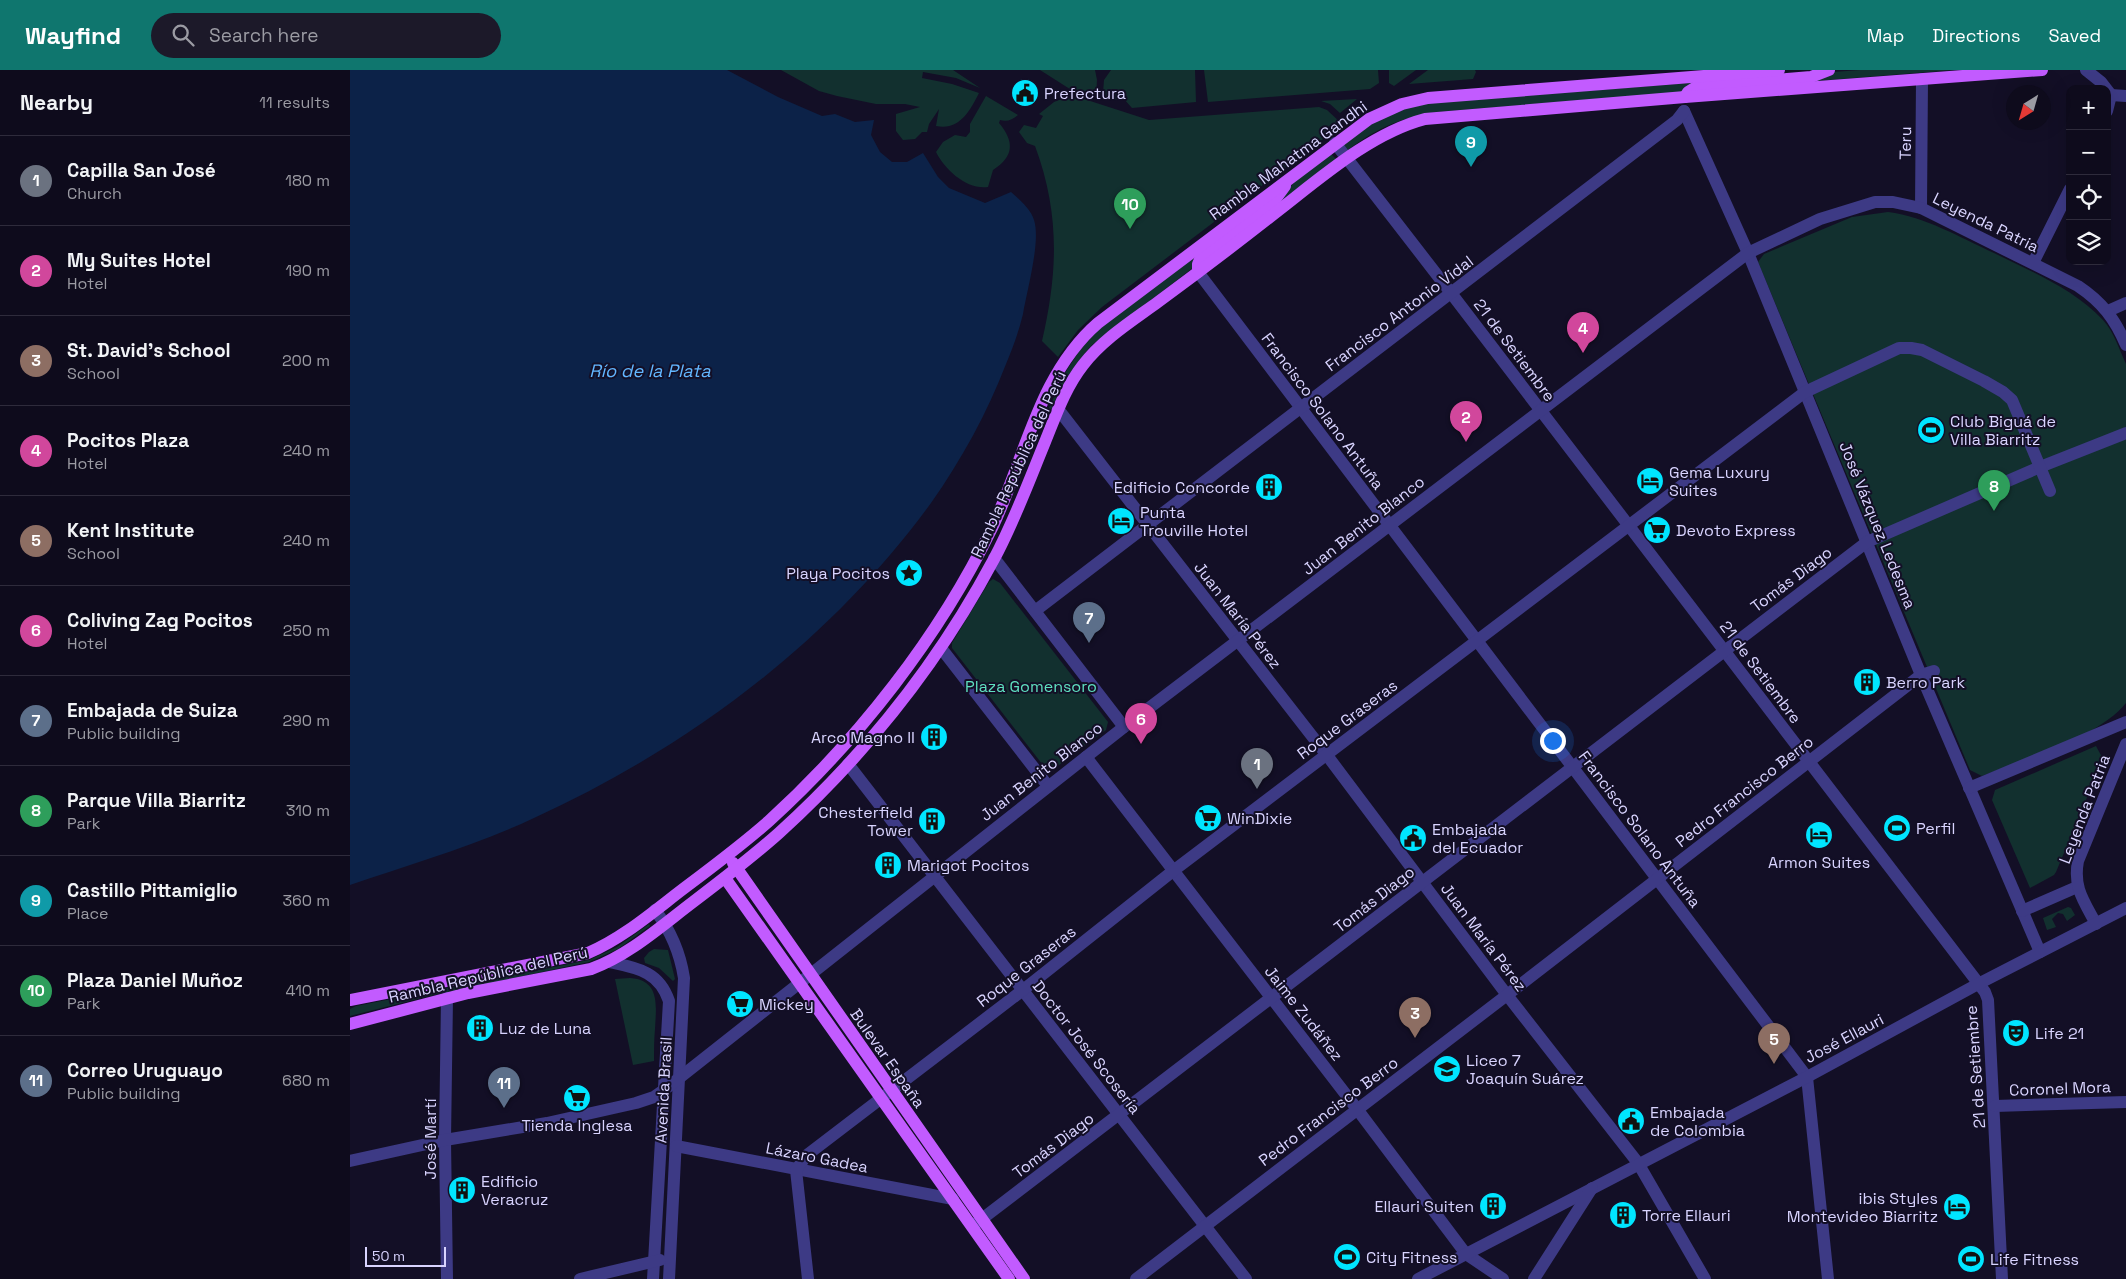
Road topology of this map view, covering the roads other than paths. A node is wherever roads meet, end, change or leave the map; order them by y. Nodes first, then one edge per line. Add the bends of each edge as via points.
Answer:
1 (1779, 70) edge
2 (1829, 70) edge
3 (2042, 70) edge
4 (2086, 70) edge
5 (1922, 79) junction
6 (2103, 85) edge
7 (2111, 95) edge
8 (2126, 96) edge
9 (1686, 97) junction
10 (1684, 111) junction
11 (1335, 143) junction
12 (1348, 159) junction
13 (1290, 177) junction
14 (2066, 197) edge
15 (1921, 208) junction
16 (1748, 253) junction
17 (1182, 259) joint
18 (2033, 263) junction
19 (1198, 272) junction
20 (1452, 293) junction
21 (2126, 302) edge
22 (2108, 311) junction
23 (2126, 345) edge
24 (1805, 392) junction
25 (1301, 408) junction
26 (1058, 409) junction
27 (1540, 409) junction
28 (2126, 433) edge
29 (2040, 467) junction
30 (2050, 491) dead end
31 (1147, 524) junction
32 (1389, 525) junction
33 (1629, 526) junction
34 (1867, 542) junction
35 (994, 558) junction
36 (1035, 611) junction
37 (1477, 640) junction
38 (1238, 642) junction
39 (941, 648) junction
40 (1724, 650) junction
41 (1934, 671) dead end
42 (1921, 675) junction
43 (2126, 722) edge
44 (1124, 727) junction
45 (2126, 744) edge
46 (1326, 754) junction
47 (1086, 757) junction
48 (1809, 762) junction
49 (848, 764) junction
50 (1572, 767) junction
51 (1048, 786) junction
52 (1969, 788) junction
53 (726, 856) junction
54 (736, 868) junction
55 (1173, 871) junction
56 (935, 876) junction
57 (725, 878) junction
58 (1657, 878) junction
59 (1423, 882) junction
60 (2077, 887) junction
61 (2126, 908) edge
62 (655, 910) junction
63 (2022, 911) junction
64 (665, 923) junction
65 (2096, 924) junction
66 (2040, 952) junction
67 (609, 962) junction
68 (810, 975) junction
69 (799, 983) junction
70 (1978, 984) junction
71 (1022, 990) junction
72 (1507, 995) junction
73 (447, 998) junction
74 (1272, 998) junction
75 (350, 1000) edge
76 (350, 1024) edge
77 (680, 1077) junction
78 (1807, 1077) junction
79 (664, 1090) junction
80 (886, 1094) junction
81 (2126, 1102) edge
82 (1995, 1106) junction
83 (1357, 1109) junction
84 (1119, 1115) junction
85 (445, 1140) junction
86 (676, 1146) junction
87 (350, 1161) edge
88 (1638, 1163) junction
89 (796, 1170) junction
90 (1592, 1188) junction
91 (953, 1199) junction
92 (977, 1223) junction
93 (1205, 1226) junction
94 (1466, 1254) junction
95 (670, 1258) junction
96 (654, 1262) junction
97 (447, 1279) edge
98 (580, 1279) edge
99 (653, 1279) edge
100 (668, 1279) edge
101 (808, 1279) edge
102 (1009, 1279) edge
103 (1024, 1279) edge
104 (1136, 1279) edge
105 (1246, 1279) edge
106 (1418, 1279) edge
107 (1504, 1279) edge
108 (1534, 1279) edge
109 (1705, 1279) edge
110 (1828, 1279) edge
111 (2002, 1279) edge

1 - 11 main road, Rambla Mahatma Gandhi via 1428,98 1377,114
2 - 9 main road via 1811,77 1696,86
3 - 5 main road
4 - 6 street
5 - 9 main road
5 - 15 street, Teru
7 - 8 street
9 - 10 street
9 - 12 main road via 1425,119 1387,134
10 - 16 street, José Vázquez Ledesma
10 - 20 street, Francisco Antonio Vidal via 1677,120
11 - 12 street, 21 de Setiembre
11 - 13 main road, Rambla Mahatma Gandhi
12 - 19 main road
12 - 20 street, 21 de Setiembre
13 - 17 main road, Rambla Mahatma Gandhi
13 - 19 main road via 1274,201 1201,256
14 - 18 street
15 - 16 street, Leyenda Patria via 1875,202 1820,219
15 - 18 street, Leyenda Patria
16 - 24 street, José Vázquez Ledesma
16 - 27 street, Juan Benito Blanco
17 - 53 main road, Rambla República del Perú via 1098,323 1074,347 1050,385 1006,496 977,558 917,653 827,764 768,822
18 - 22 street, Leyenda Patria via 2078,286
19 - 25 street, Francisco Solano Antuña
19 - 26 main road, Rambla República del Perú via 1096,349 1075,376
20 - 25 street, Francisco Antonio Vidal
20 - 27 street, 21 de Setiembre
21 - 22 street
22 - 23 street, Leyenda Patria
24 - 29 street, Roque Graseras via 1899,348 1922,350 1984,381 2012,400
24 - 33 street, Roque Graseras
24 - 34 street, José Vázquez Ledesma
25 - 31 street, Francisco Antonio Vidal
25 - 32 street, Francisco Solano Antuña
26 - 31 street, Juan María Pérez
26 - 35 main road, Rambla República del Perú
27 - 32 street, Juan Benito Blanco
27 - 33 street, 21 de Setiembre
28 - 29 street, Tomás Diago
29 - 30 street, Roque Graseras
29 - 34 street, Tomás Diago
31 - 36 street, Francisco Antonio Vidal
31 - 38 street, Juan María Pérez
32 - 37 street, Francisco Solano Antuña
32 - 38 street, Juan Benito Blanco
33 - 37 street, Roque Graseras
33 - 40 street, 21 de Setiembre
34 - 40 street, Tomás Diago
34 - 42 street, José Vázquez Ledesma
35 - 36 street
35 - 39 main road, Rambla República del Perú
36 - 44 street
37 - 46 street, Roque Graseras
37 - 50 street, Francisco Solano Antuña
38 - 44 street, Juan Benito Blanco
38 - 46 street, Juan María Pérez
39 - 49 main road, Rambla República del Perú via 899,705
39 - 51 street
40 - 48 street, 21 de Setiembre
40 - 50 street, Tomás Diago
41 - 42 street
42 - 48 street, Pedro Francisco Berro
42 - 52 street, José Vázquez Ledesma
43 - 52 street
44 - 47 street, Juan Benito Blanco
45 - 60 street, Leyenda Patria via 2078,861
46 - 55 street, Roque Graseras
46 - 59 street, Juan María Pérez
47 - 51 street, Juan Benito Blanco
47 - 55 street, Jaime Zudáñez
48 - 58 street, Pedro Francisco Berro
48 - 70 street, 21 de Setiembre
49 - 54 main road, Rambla República del Perú via 779,833
49 - 56 street, Doctor José Scosería
50 - 58 street, Francisco Solano Antuña
50 - 59 street, Tomás Diago
51 - 56 street, Juan Benito Blanco
52 - 63 street, José Vázquez Ledesma
53 - 54 main road, Bulevar España
53 - 62 main road, Rambla República del Perú
54 - 57 main road, Rambla República del Perú
54 - 68 main road, Bulevar España
55 - 71 street, Roque Graseras
55 - 74 street, Jaime Zudáñez
56 - 68 street, Juan Benito Blanco
56 - 71 street, Doctor José Scosería
57 - 64 main road, Rambla República del Perú
57 - 69 main road, Bulevar España
58 - 72 street, Pedro Francisco Berro
58 - 78 street, Francisco Solano Antuña
59 - 72 street, Juan María Pérez
59 - 74 street, Tomás Diago
60 - 63 street, Leyenda Patria
60 - 65 street, Leyenda Patria
61 - 65 street, José Ellauri
62 - 64 street, Avenida Brasil
62 - 75 main road, Rambla República del Perú via 621,936 588,953
63 - 66 street, José Vázquez Ledesma
64 - 67 main road, Rambla República del Perú
64 - 77 street, Avenida Brasil via 677,947 684,978
65 - 66 street, José Ellauri
66 - 70 street, José Ellauri
67 - 73 main road, Rambla República del Perú via 591,969
67 - 79 street, Avenida Brasil via 647,972 660,982 667,994 669,1011
68 - 69 street, Juan Benito Blanco
68 - 80 main road, Bulevar España
69 - 77 street, Juan Benito Blanco
69 - 80 main road, Bulevar España
70 - 78 street, José Ellauri
70 - 82 street, 21 de Setiembre via 1988,1000
71 - 80 street, Roque Graseras
71 - 84 street, Doctor José Scosería
72 - 83 street, Pedro Francisco Berro
72 - 88 street, Juan María Pérez
73 - 76 main road, Rambla República del Perú
73 - 85 street, José Martí
74 - 83 street, Jaime Zudáñez
74 - 84 street, Tomás Diago
77 - 79 street, Juan Benito Blanco
77 - 86 street, Avenida Brasil
78 - 88 street, José Ellauri
78 - 110 street
79 - 85 street, Juan Benito Blanco via 636,1103
79 - 96 street, Avenida Brasil
80 - 89 street, Roque Graseras via 807,1155
80 - 91 main road, Bulevar España
80 - 92 main road, Bulevar España
81 - 82 street, Coronel Mora
82 - 111 street, 21 de Setiembre
83 - 93 street, Pedro Francisco Berro
83 - 94 street, Jaime Zudáñez
84 - 92 street, Tomás Diago
84 - 93 street, Doctor José Scosería
85 - 87 street, Juan Benito Blanco
85 - 97 street, José Martí
86 - 89 street, Lázaro Gadea
86 - 95 street, Avenida Brasil
88 - 90 street, José Ellauri
88 - 109 street, Juan María Pérez
89 - 91 street, Lázaro Gadea
89 - 101 street
90 - 94 street, José Ellauri
90 - 108 street
91 - 92 main road, Bulevar España
92 - 102 main road, Bulevar España
92 - 103 main road, Bulevar España
93 - 104 street, Pedro Francisco Berro
93 - 105 street, Doctor José Scosería
94 - 106 street, José Ellauri
94 - 107 street, Jaime Zudáñez
95 - 96 street
95 - 100 street, Avenida Brasil
96 - 98 street
96 - 99 street, Avenida Brasil

